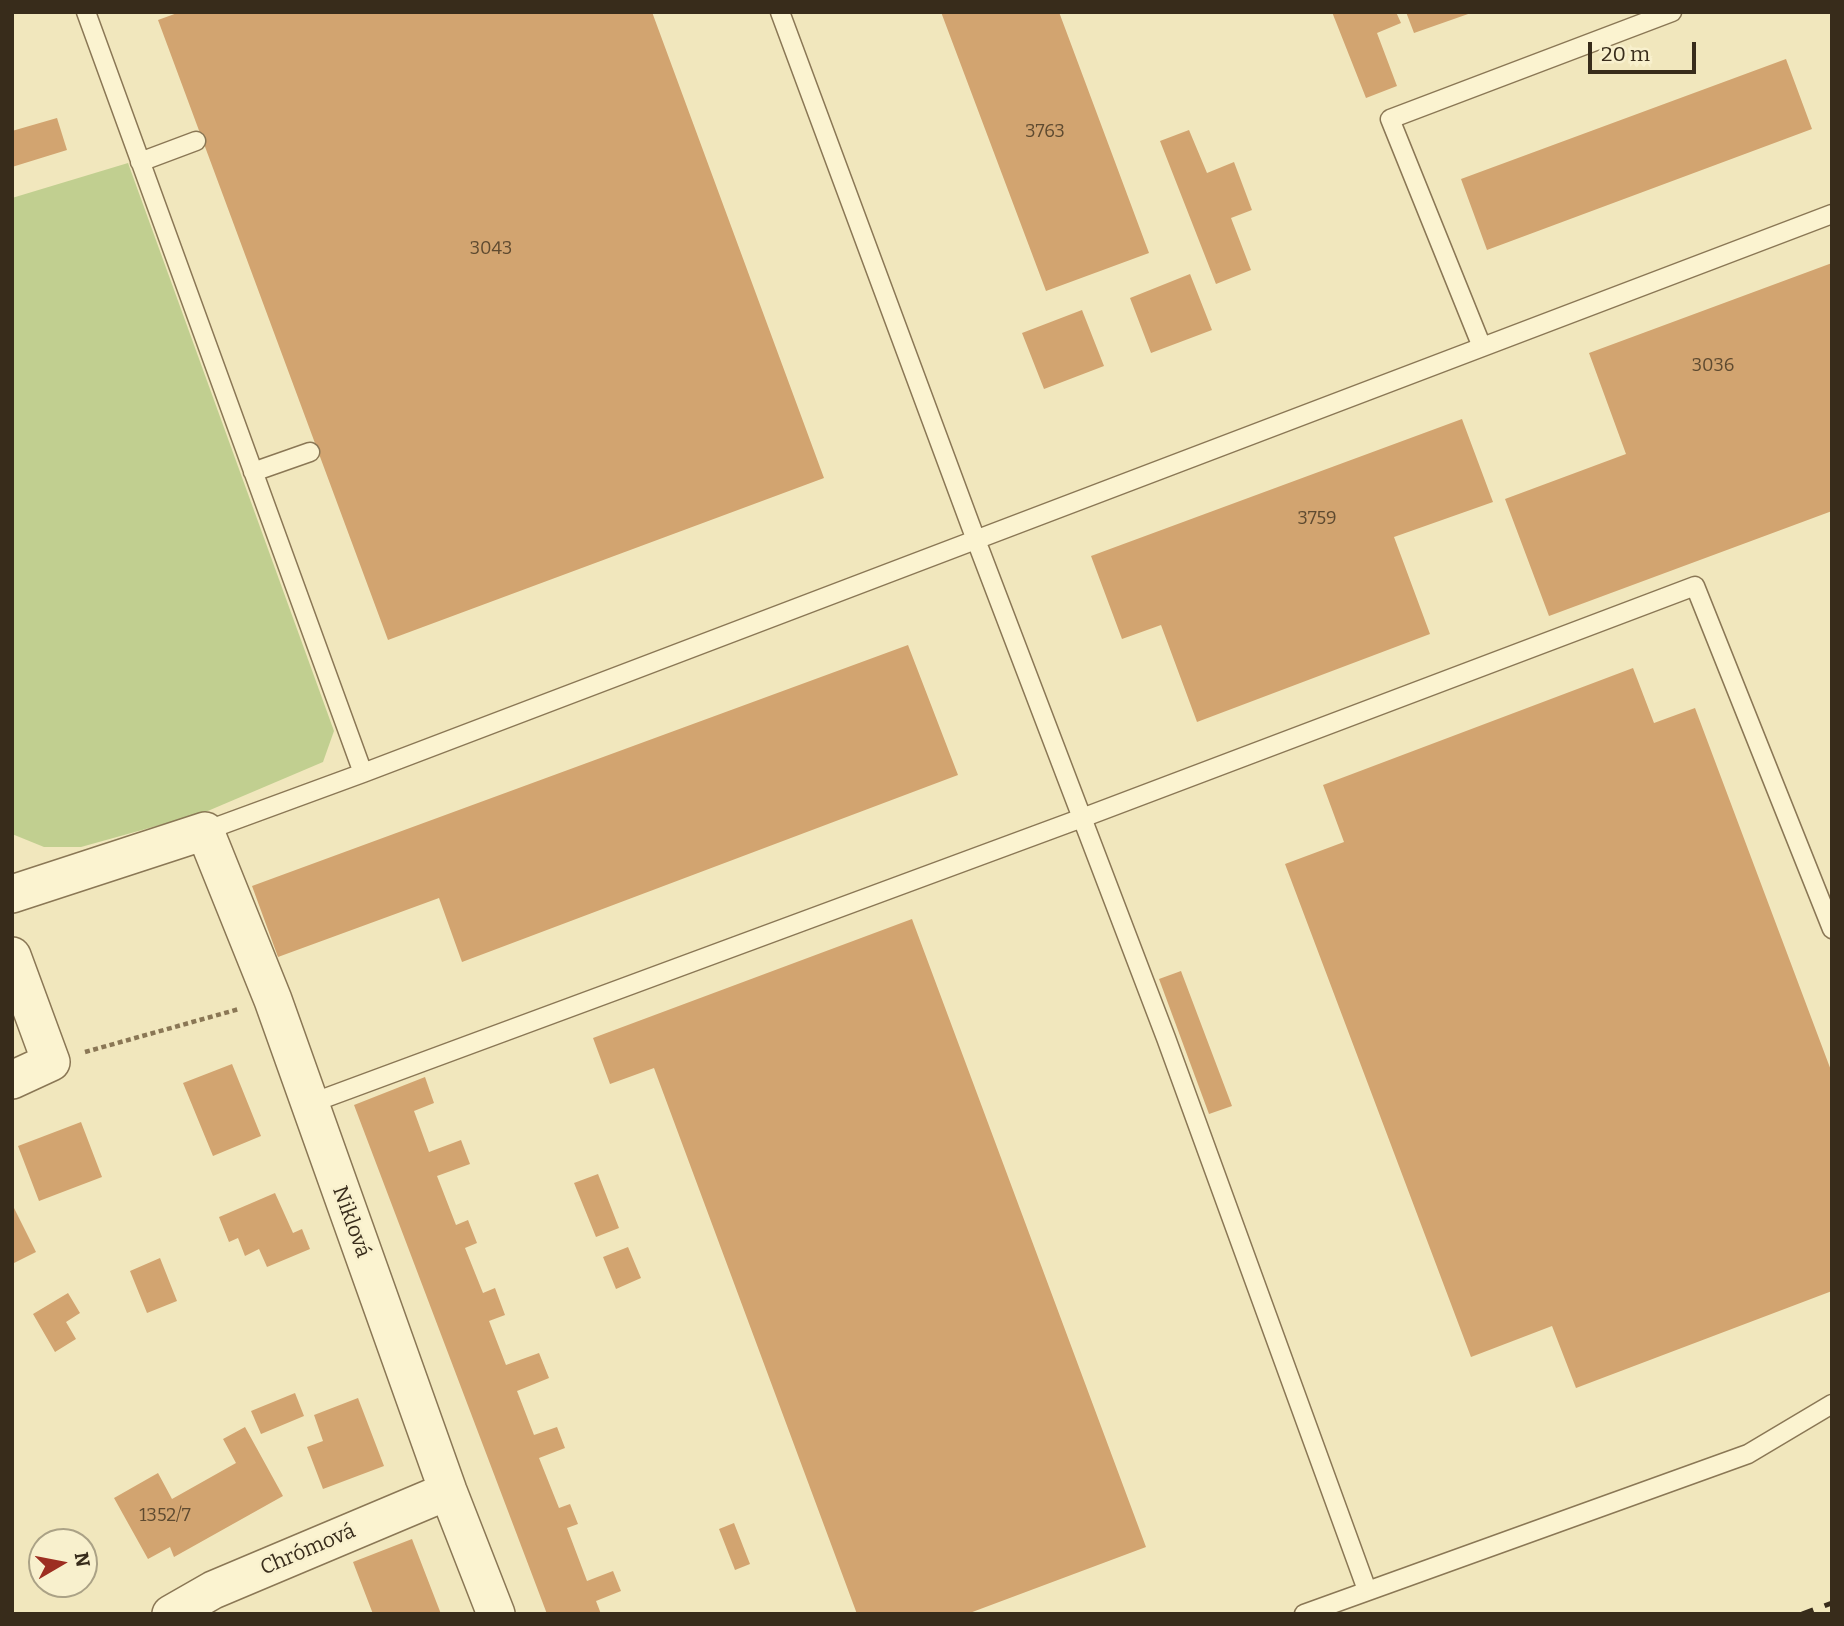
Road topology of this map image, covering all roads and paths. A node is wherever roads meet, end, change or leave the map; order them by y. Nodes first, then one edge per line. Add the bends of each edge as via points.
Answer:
1 (86, 12) edge
2 (780, 12) edge
3 (1672, 12) edge
4 (196, 141) dead end
5 (140, 162) junction
6 (1832, 214) edge
7 (1482, 347) junction
8 (310, 452) dead end
9 (253, 472) junction
10 (976, 540) junction
11 (363, 773) junction
12 (1082, 818) junction
13 (205, 831) junction
14 (12, 894) edge
15 (1832, 929) edge
16 (12, 956) edge
17 (272, 1000) junction
18 (51, 1062) junction
19 (12, 1080) edge
20 (309, 1104) junction
21 (1832, 1405) edge
22 (448, 1491) junction
23 (1367, 1590) junction
24 (171, 1614) edge
25 (496, 1614) edge
26 (1304, 1614) edge

1 - 5 lane
2 - 10 lane
3 - 7 lane via 1390,120
4 - 5 lane
5 - 9 lane
6 - 7 lane
7 - 10 lane
8 - 9 lane
9 - 11 lane
10 - 11 lane
10 - 12 lane
11 - 13 lane
12 - 15 lane via 1695,586
12 - 20 lane
12 - 23 lane
13 - 14 street
13 - 17 street, Niklová
16 - 18 street
17 - 18 path
17 - 20 street, Niklová
18 - 19 street
20 - 22 street, Niklová
21 - 23 lane via 1748,1454
22 - 24 street, Chrómová via 213,1590
22 - 25 street, Niklová
23 - 26 lane

